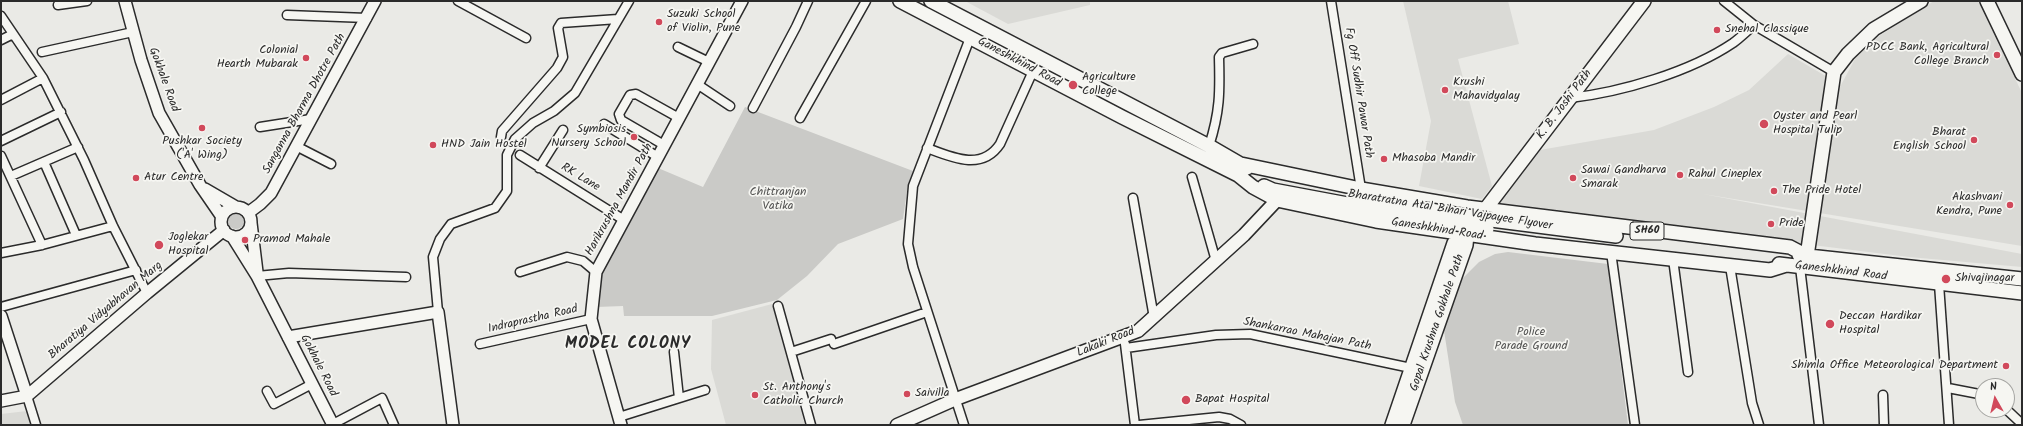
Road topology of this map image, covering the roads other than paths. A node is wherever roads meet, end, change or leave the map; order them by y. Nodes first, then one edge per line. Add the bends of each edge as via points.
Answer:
1 (87, 1) edge
2 (125, 1) edge
3 (375, 1) edge
4 (458, 1) edge
5 (629, 1) edge
6 (742, 1) edge
7 (808, 1) edge
8 (866, 1) edge
9 (900, 1) edge
10 (931, 1) edge
11 (1331, 1) edge
12 (1644, 1) edge
13 (1724, 1) edge
14 (1921, 1) edge
15 (1987, 1) edge
16 (58, 5) dead end
17 (287, 15) dead end
18 (1, 16) edge
19 (367, 18) junction
20 (618, 19) junction
21 (1754, 25) junction
22 (133, 32) junction
23 (13, 34) junction
24 (526, 38) dead end
25 (970, 38) junction
26 (1, 40) edge
27 (1253, 44) dead end
28 (678, 47) dead end
29 (42, 52) dead end
30 (709, 62) junction
31 (1034, 71) junction
32 (1834, 72) junction
33 (2022, 74) edge
34 (43, 78) junction
35 (697, 84) junction
36 (1570, 98) junction
37 (1, 100) edge
38 (730, 106) dead end
39 (753, 108) dead end
40 (60, 112) junction
41 (679, 118) junction
42 (800, 118) dead end
43 (311, 119) junction
44 (604, 124) dead end
45 (260, 127) dead end
46 (563, 130) dead end
47 (501, 137) dead end
48 (1, 142) edge
49 (664, 145) junction
50 (296, 146) junction
51 (1209, 146) junction
52 (78, 147) junction
53 (928, 148) junction
54 (520, 155) dead end
55 (1, 156) edge
56 (658, 157) junction
57 (44, 162) junction
58 (331, 164) dead end
59 (541, 169) junction
60 (1239, 169) junction
61 (11, 176) junction
62 (1192, 177) dead end
63 (200, 185) junction
64 (1361, 189) junction
65 (1133, 198) dead end
66 (1276, 200) junction
67 (236, 207) junction
68 (1424, 214) junction
69 (222, 217) junction
70 (249, 218) junction
71 (624, 220) junction
72 (1488, 220) junction
73 (113, 226) junction
74 (228, 233) junction
75 (76, 235) junction
76 (1467, 235) junction
77 (42, 245) junction
78 (1611, 252) junction
79 (1, 253) edge
80 (1807, 256) junction
81 (1673, 259) junction
82 (1216, 261) junction
83 (1786, 265) junction
84 (1730, 266) junction
85 (1800, 267) junction
86 (136, 270) junction
87 (520, 272) dead end
88 (596, 272) junction
89 (257, 276) junction
90 (406, 277) dead end
91 (2022, 279) edge
92 (1939, 284) junction
93 (147, 293) junction
94 (2022, 293) edge
95 (778, 306) dead end
96 (1, 307) edge
97 (438, 312) junction
98 (927, 312) junction
99 (1, 316) edge
100 (1154, 318) junction
101 (591, 319) junction
102 (288, 338) junction
103 (1125, 343) junction
104 (480, 344) dead end
105 (674, 352) dead end
106 (791, 352) junction
107 (1411, 368) junction
108 (1688, 372) dead end
109 (312, 384) junction
110 (1948, 388) junction
111 (705, 390) dead end
112 (267, 391) dead end
113 (1975, 393) edge
114 (1883, 395) dead end
115 (27, 396) junction
116 (679, 398) junction
117 (956, 399) junction
118 (1, 401) edge
119 (620, 421) edge
120 (36, 425) edge
121 (333, 425) edge
122 (394, 425) edge
123 (453, 425) edge
124 (811, 425) edge
125 (897, 425) edge
126 (964, 425) edge
127 (1135, 425) edge
128 (1139, 425) edge
129 (1241, 425) edge
130 (1392, 425) edge
131 (1402, 425) edge
132 (1635, 425) edge
133 (1759, 425) edge
134 (1819, 425) edge
135 (1884, 425) edge
136 (1949, 425) edge

1 - 16 street
2 - 22 street, Gokhale Road
3 - 19 street, Sanganna Bharma Dhotre Path
4 - 24 street
5 - 20 street
6 - 30 street, Harikrushna Mandir Path
7 - 39 street
8 - 42 street
9 - 25 main road, Ganeshkhind Road
10 - 51 main road, Ganeshkhind Road
11 - 64 street, Fg Off Sudhir Pawar Path
12 - 36 main road, K. B. Joshi Path
13 - 21 street
14 - 32 main road via 1874,30 1848,54
15 - 33 main road
17 - 19 street
18 - 23 street
19 - 43 street, Sanganna Bharma Dhotre Path
20 - 47 street via 561,23 558,28 563,57 557,68 502,131
20 - 97 street via 575,93 515,139 507,155 507,191 495,208 451,224 440,239 433,257
21 - 32 street
21 - 36 street via 1710,56 1656,78 1600,95
22 - 29 street
22 - 63 street, Gokhale Road via 159,113
23 - 26 street
23 - 34 street
25 - 31 main road, Ganeshkhind Road
25 - 53 street
27 - 51 street via 1222,53 1219,57 1220,96 1216,124
28 - 30 street
30 - 35 street, Harikrushna Mandir Path
31 - 53 street via 994,153 980,160 956,159
31 - 60 main road, Ganeshkhind Road via 1191,152
32 - 80 main road
34 - 37 street
34 - 40 street
35 - 38 street
35 - 41 street, Harikrushna Mandir Path
36 - 72 main road, K. B. Joshi Path
40 - 48 street
40 - 52 street
41 - 49 street, Harikrushna Mandir Path
41 - 49 street via 636,94 630,95 619,114 621,120
43 - 45 street
43 - 50 street, Sanganna Bharma Dhotre Path
44 - 56 street
46 - 59 street
49 - 56 street, Harikrushna Mandir Path
50 - 58 street
50 - 70 street, Sanganna Bharma Dhotre Path via 271,193
51 - 60 main road, Ganeshkhind Road
52 - 57 street
52 - 73 street
53 - 98 street via 913,186 908,244
54 - 59 street, RK Lane
55 - 61 street
56 - 71 street, Harikrushna Mandir Path
57 - 61 street
57 - 75 street
59 - 71 street, RK Lane
60 - 64 main road, Ganeshkhind Road
60 - 66 main road, Ganeshkhind Road via 1253,187
60 - 68 main road, Bharatratna Atal Bihari Vajpayee Flyover via 1273,190
61 - 77 street
62 - 82 street
63 - 67 street, Gokhale Road
63 - 69 street, Gokhale Road
64 - 68 main road, Ganeshkhind Road
65 - 100 street
66 - 68 main road, Ganeshkhind Road via 1376,220
66 - 82 main road, Lakaki Road
67 - 69 street via 228,209
67 - 70 street via 245,210
68 - 72 main road, Bharatratna Atal Bihari Vajpayee Flyover, bridge
68 - 72 main road, Ganeshkhind Road
68 - 76 main road, Ganeshkhind Road
69 - 74 street via 221,221
70 - 74 street via 246,232 242,235
70 - 89 street
71 - 88 street, Harikrushna Mandir Path
72 - 76 main road, K. B. Joshi Path
72 - 80 main road, Bharatratna Atal Bihari Vajpayee Flyover
72 - 83 main road, Bharatratna Atal Bihari Vajpayee Flyover
73 - 75 street
73 - 86 street
74 - 89 street
74 - 93 street, Bharatiya Vidyabhavan Marg
75 - 77 street
76 - 78 main road, Ganeshkhind Road / SH60
76 - 107 main road, Gopal Krushna Gokhale Path via 1454,243
76 - 131 main road, Gopal Krushna Gokhale Path via 1466,246
77 - 79 street
78 - 81 main road, Ganeshkhind Road / SH60
78 - 132 street
80 - 91 main road, Ganeshkhind Road
81 - 84 main road, Ganeshkhind Road / SH60
81 - 108 street
82 - 100 main road, Lakaki Road
83 - 84 main road, Ganeshkhind Road / SH60 via 1770,270
83 - 85 main road, Ganeshkhind Road / SH60
84 - 133 street via 1752,403
85 - 92 main road, Ganeshkhind Road / SH60
85 - 134 street
86 - 93 street
86 - 96 street
87 - 88 street via 567,257 583,261
88 - 101 street, Harikrushna Mandir Path
89 - 90 street via 288,273
89 - 102 street, Gokhale Road
92 - 94 main road, Ganeshkhind Road / SH60
92 - 110 street
93 - 115 street, Bharatiya Vidyabhavan Marg
95 - 106 street
97 - 102 street
97 - 123 street
98 - 106 street
98 - 117 street
99 - 115 street
100 - 103 main road, Lakaki Road
101 - 104 street, Indraprastha Road
101 - 119 street, Harikrushna Mandir Path
102 - 109 street, Gokhale Road
103 - 107 street, Shankarrao Mahajan Path via 1216,334 1250,334
103 - 117 main road, Lakaki Road
103 - 127 street
105 - 116 street
106 - 124 street
107 - 130 main road, Gopal Krushna Gokhale Path
109 - 112 street via 274,404
109 - 121 street, Gokhale Road
110 - 113 street
110 - 136 street
111 - 116 street
114 - 135 street
115 - 118 street, Bharatiya Vidyabhavan Marg
115 - 120 street
116 - 119 street
117 - 125 main road, Lakaki Road
117 - 126 street
121 - 122 street via 382,398
128 - 129 street via 1219,417

